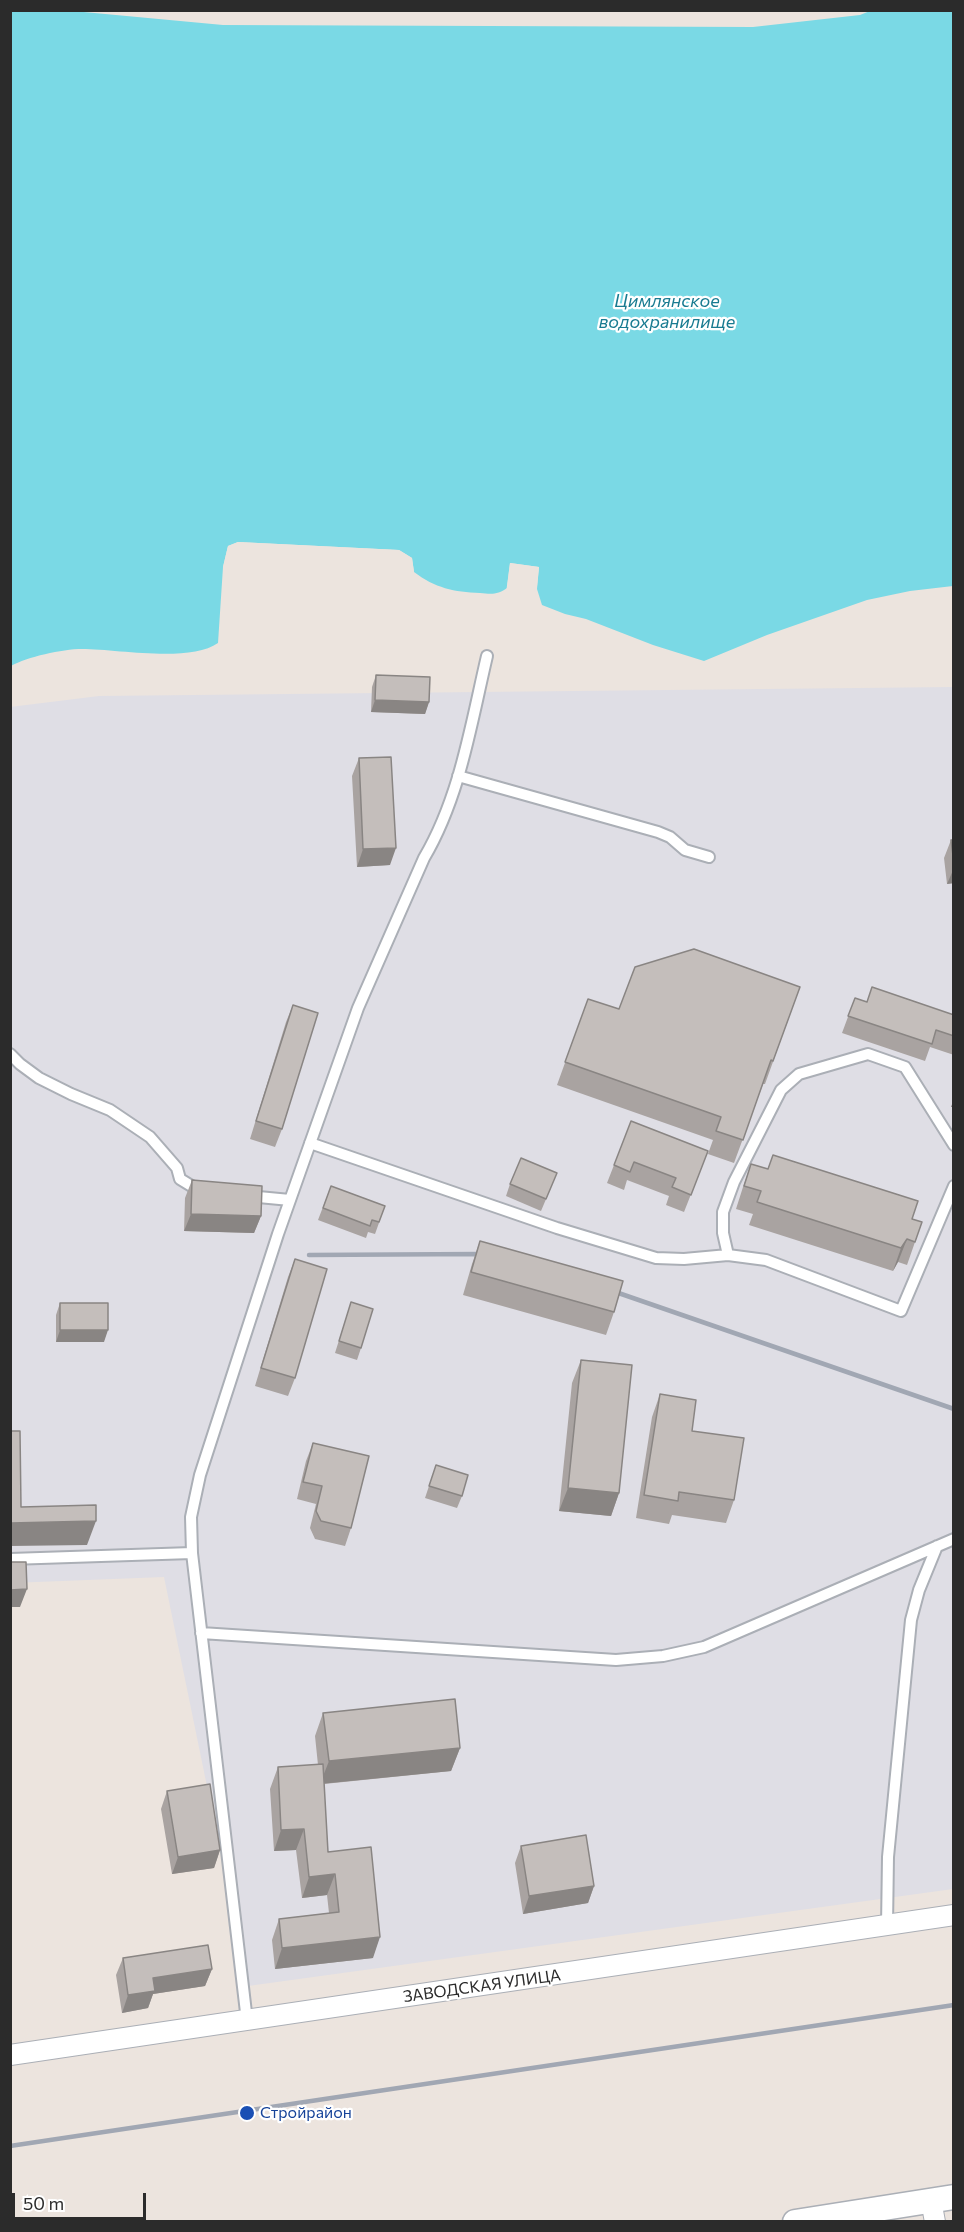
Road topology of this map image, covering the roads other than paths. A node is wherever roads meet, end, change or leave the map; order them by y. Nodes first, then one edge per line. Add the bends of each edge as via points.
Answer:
1 (488, 656) dead end
2 (458, 776) junction
3 (710, 857) dead end
4 (10, 1054) edge
5 (310, 1143) junction
6 (954, 1145) edge
7 (954, 1186) edge
8 (209, 1192) edge
9 (232, 1194) edge
10 (290, 1200) junction
11 (728, 1256) junction
12 (954, 1539) edge
13 (937, 1546) junction
14 (192, 1552) junction
15 (10, 1559) edge
16 (201, 1633) junction
17 (954, 1916) edge
18 (887, 1926) junction
19 (247, 2021) junction
20 (10, 2055) edge
21 (940, 2206) edge
22 (795, 2222) edge

1 - 2 lane
2 - 3 lane via 657,832 685,850
2 - 5 lane via 438,836 424,858 358,1008
4 - 8 lane via 39,1078 110,1110 133,1125 163,1150 180,1179
5 - 10 lane
5 - 11 lane via 556,1228 656,1258
6 - 11 lane via 905,1068 868,1054 799,1074 781,1090 734,1182 723,1212
7 - 11 lane via 901,1311 766,1260
9 - 10 lane
10 - 14 lane via 201,1475 191,1517
12 - 13 lane
13 - 16 lane via 704,1647 663,1656 616,1660
13 - 18 lane via 911,1620 888,1857
14 - 15 lane
14 - 16 lane
16 - 19 lane
17 - 18 street, ЗАВОДСКАЯ УЛИЦА
18 - 19 street, ЗАВОДСКАЯ УЛИЦА
19 - 20 street, ЗАВОДСКАЯ УЛИЦА
21 - 22 street

